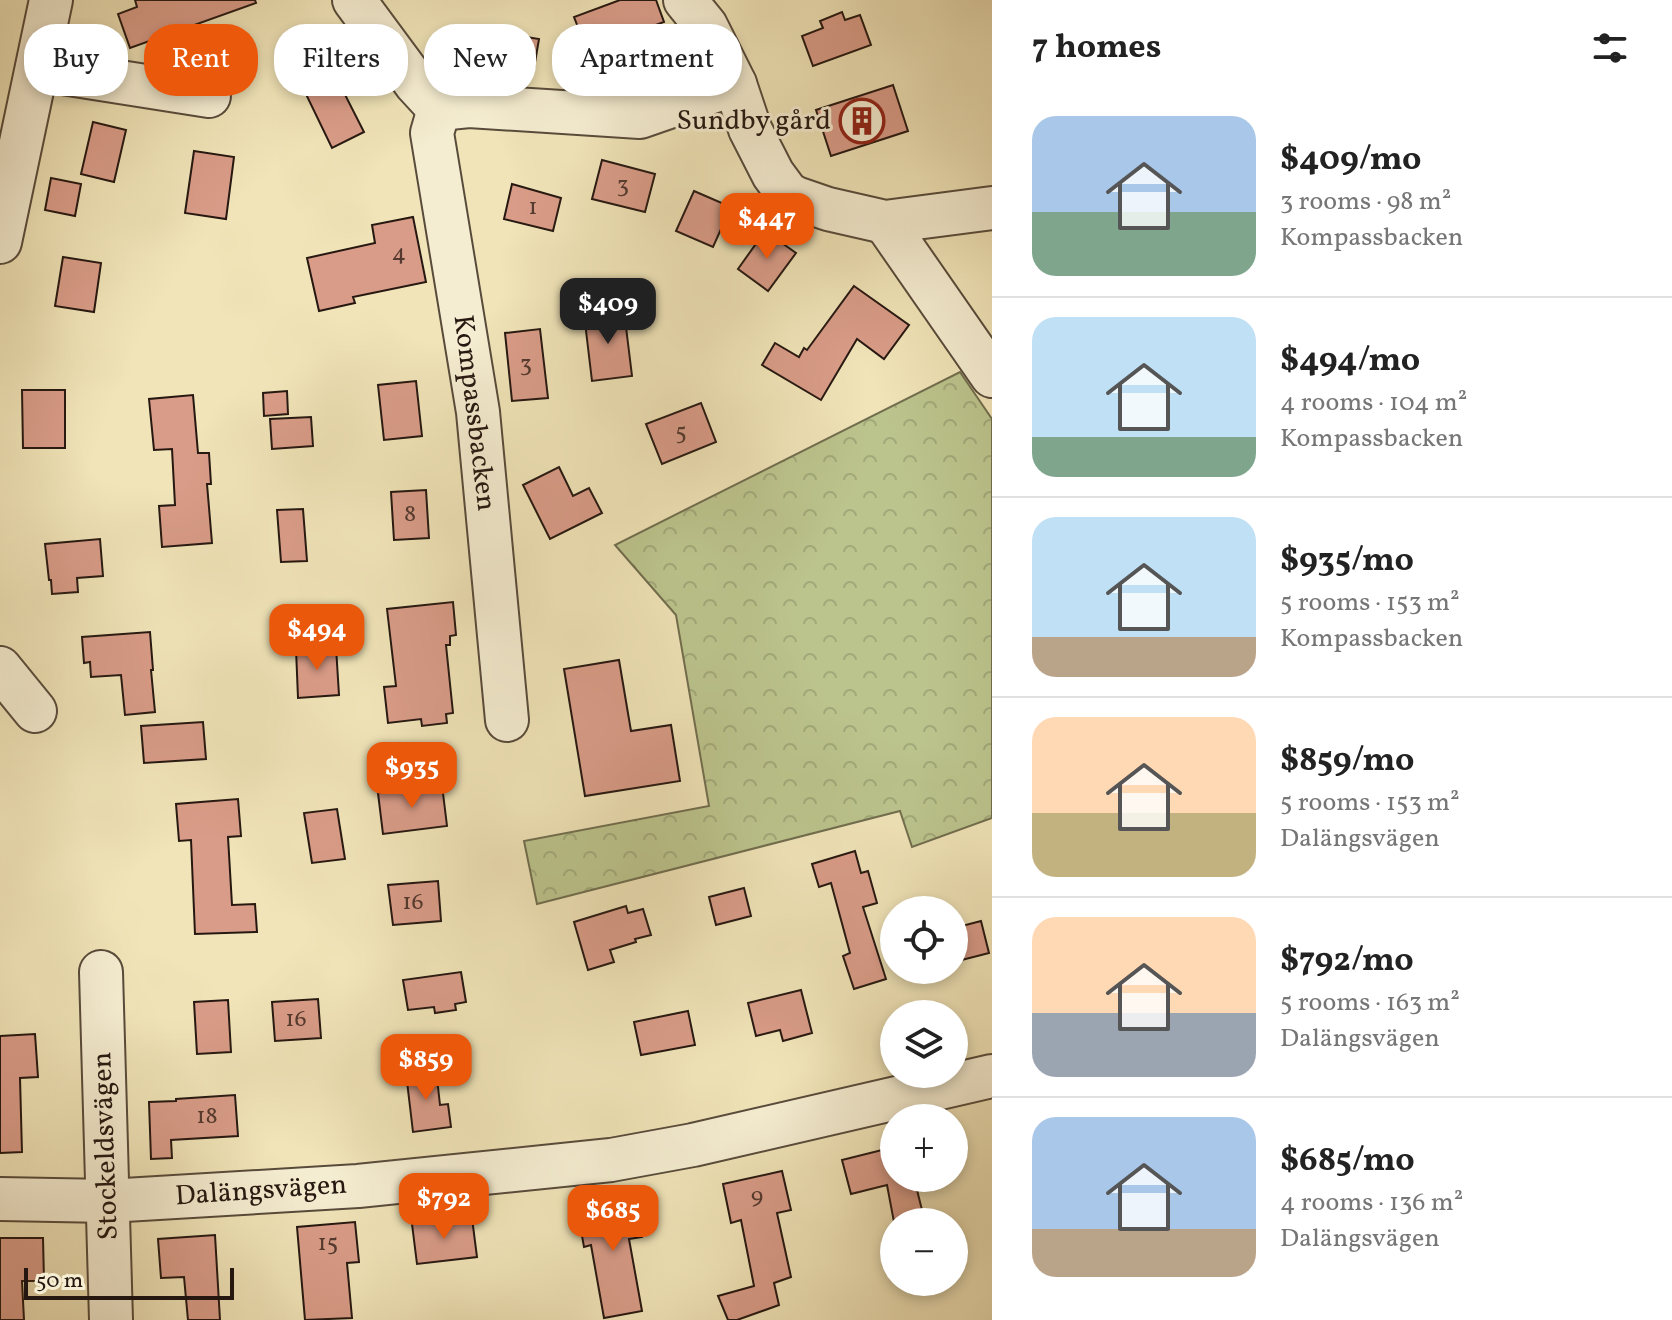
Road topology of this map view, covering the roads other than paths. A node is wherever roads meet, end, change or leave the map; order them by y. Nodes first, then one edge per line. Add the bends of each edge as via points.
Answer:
1 (51, 0) edge
2 (354, 0) edge
3 (685, 0) edge
4 (46, 24) edge
5 (704, 24) edge
6 (31, 96) edge
7 (700, 96) edge
8 (739, 96) edge
9 (439, 109) junction
10 (992, 208) edge
11 (885, 222) junction
12 (0, 242) edge
13 (992, 376) edge
14 (0, 668) edge
15 (35, 711) dead end
16 (507, 720) dead end
17 (101, 972) dead end
18 (992, 1076) edge
19 (0, 1199) edge
20 (108, 1201) junction
21 (111, 1320) edge

1 - 4 street
2 - 9 street
3 - 5 street
6 - 12 street
7 - 9 street via 640,117 469,106
8 - 11 street via 750,129 787,193
9 - 16 street, Kompassbacken via 432,133 478,412
10 - 11 street
11 - 13 street
14 - 15 street
17 - 20 street, Stockeldsvägen
18 - 20 street, Dalängsvägen via 611,1160 358,1186
19 - 20 street, Dalängsvägen
20 - 21 street, Stockeldsvägen

